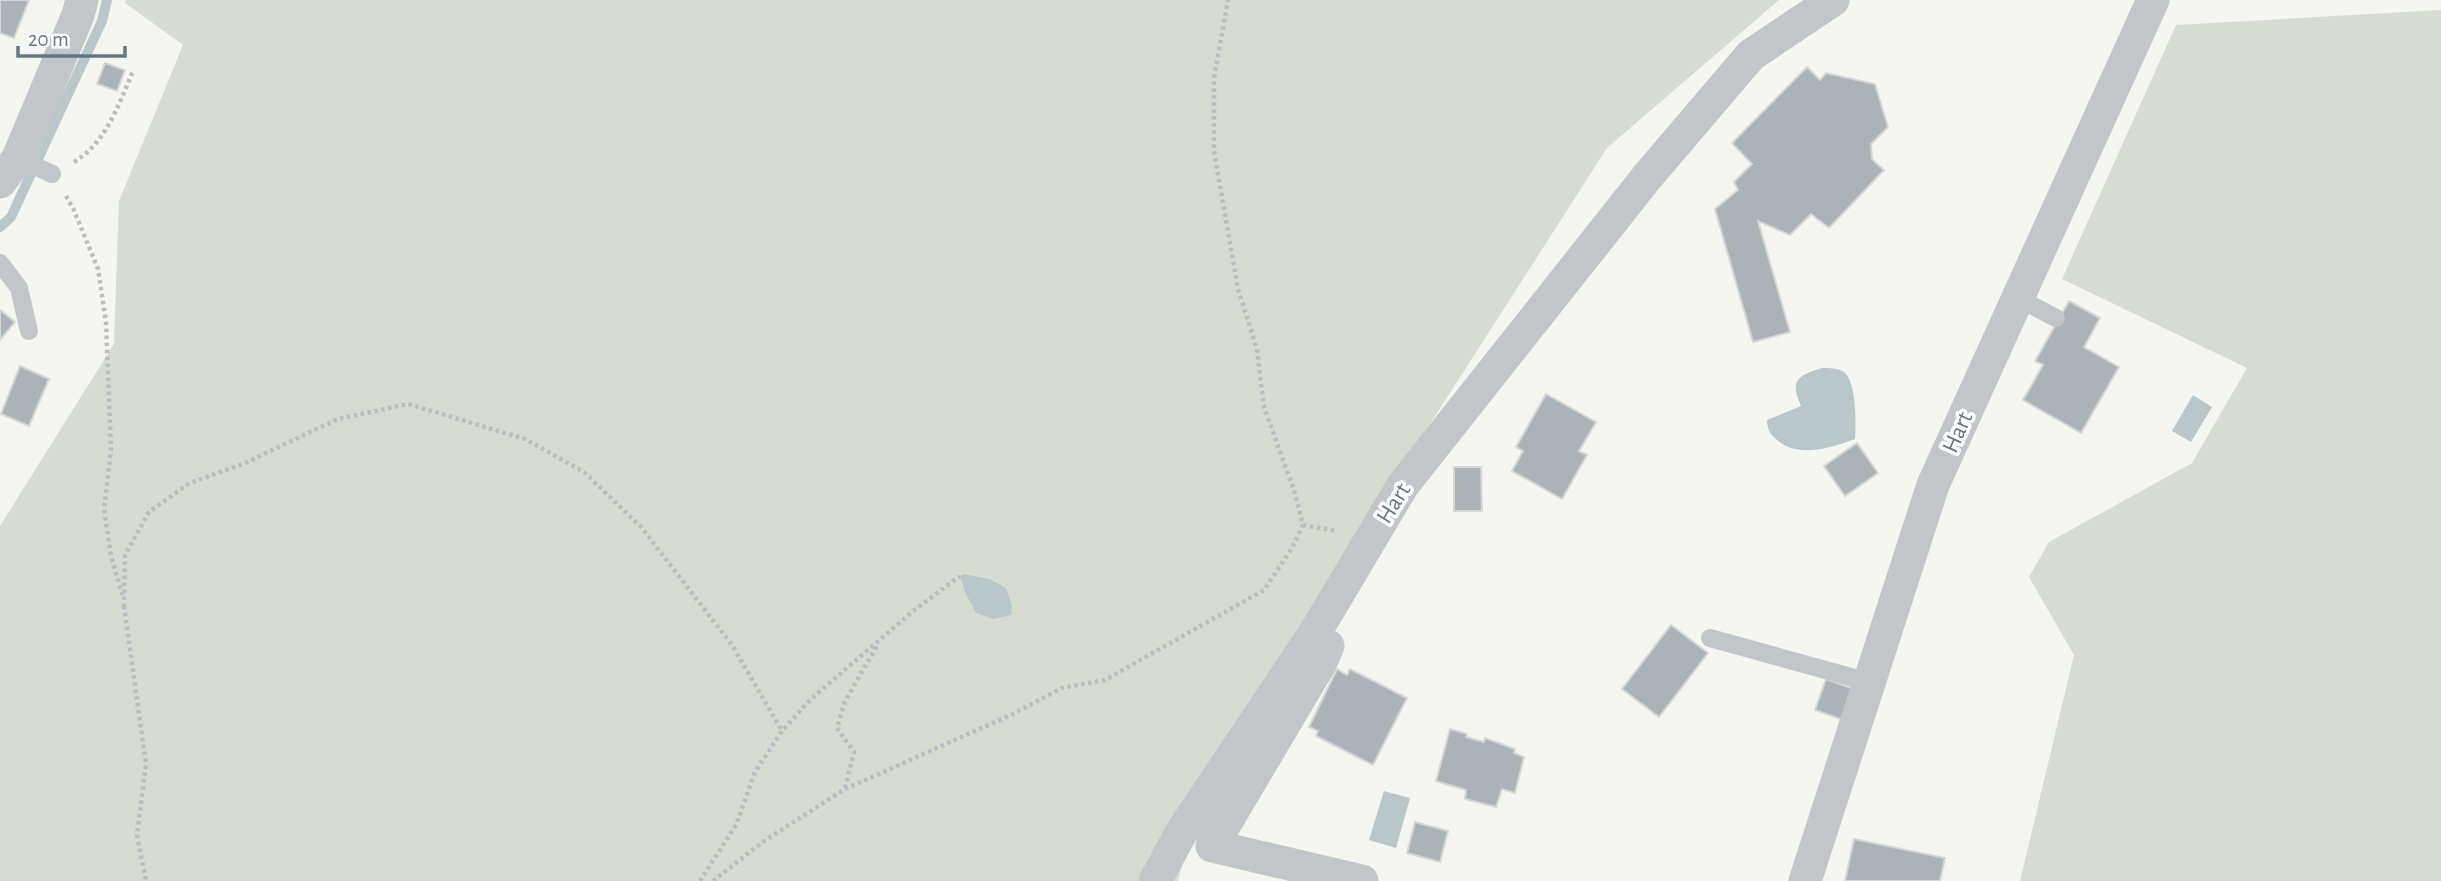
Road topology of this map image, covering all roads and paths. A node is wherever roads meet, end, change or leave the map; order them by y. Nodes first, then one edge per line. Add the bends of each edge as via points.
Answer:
1 (82, 0) edge
2 (1228, 0) edge
3 (1833, 0) edge
4 (2153, 0) edge
5 (134, 71) dead end
6 (15, 167) edge
7 (52, 174) joint
8 (74, 208) dead end
9 (0, 263) edge
10 (2018, 298) junction
11 (2056, 318) dead end
12 (29, 331) dead end
13 (1370, 539) junction
14 (960, 576) dead end
15 (124, 607) junction
16 (1710, 638) dead end
17 (880, 641) junction
18 (1869, 682) junction
19 (782, 731) junction
20 (845, 789) junction
21 (146, 881) edge
22 (700, 881) edge
23 (713, 881) edge
24 (1155, 881) edge
25 (1362, 881) edge
26 (1805, 881) edge

1 - 6 street
2 - 20 path via 1214,78 1214,150 1238,289 1257,349 1264,407 1303,525 1292,548 1264,590 1105,680 1062,688
3 - 13 street, Hart via 1751,55 1647,177 1411,475
4 - 10 street, Hart
5 - 7 path via 108,127 86,155
6 - 7 lane
8 - 15 path via 98,270 106,322 111,450 104,509
9 - 12 lane via 19,288
10 - 11 lane
10 - 18 street, Hart via 1933,485
13 - 24 street, Hart via 1316,631 1181,833
13 - 25 street, Hart via 1321,662 1212,846
14 - 17 path
15 - 19 path via 125,555 149,512 190,483 338,419 408,404 525,439 584,471 642,527 732,645
15 - 21 path via 146,764 136,835
16 - 18 lane
17 - 19 path via 811,699
17 - 20 path via 845,701 837,728 854,752
18 - 26 street, Hart
19 - 22 path via 755,772 736,825
20 - 23 path via 764,841

